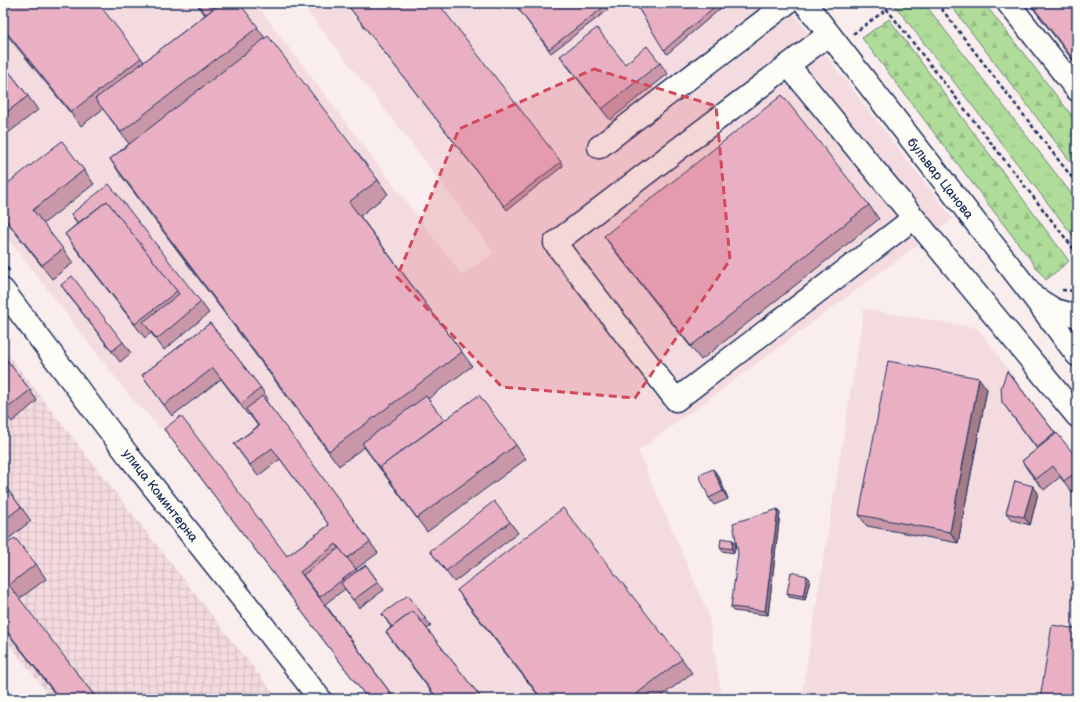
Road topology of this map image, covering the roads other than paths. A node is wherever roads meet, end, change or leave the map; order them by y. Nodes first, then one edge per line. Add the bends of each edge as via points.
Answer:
1 (787, 3) edge
2 (805, 3) edge
3 (1008, 3) edge
4 (829, 34) junction
5 (788, 65) junction
6 (1077, 90) edge
7 (599, 147) dead end
8 (914, 218) junction
9 (1026, 287) junction
10 (3, 290) edge
11 (1077, 316) edge
12 (1077, 355) edge
13 (1068, 395) edge
14 (1077, 416) edge
15 (320, 699) edge

1 - 7 street
2 - 4 street, бульвар Цанова
3 - 6 street
4 - 5 street
4 - 9 street, бульвар Цанова
5 - 8 street
5 - 8 street via 555,243 676,400
8 - 13 street
9 - 11 street via 1049,307 1061,313
9 - 12 street, бульвар Цанова
10 - 15 street, улица Коминтерна via 128,455
13 - 14 street

